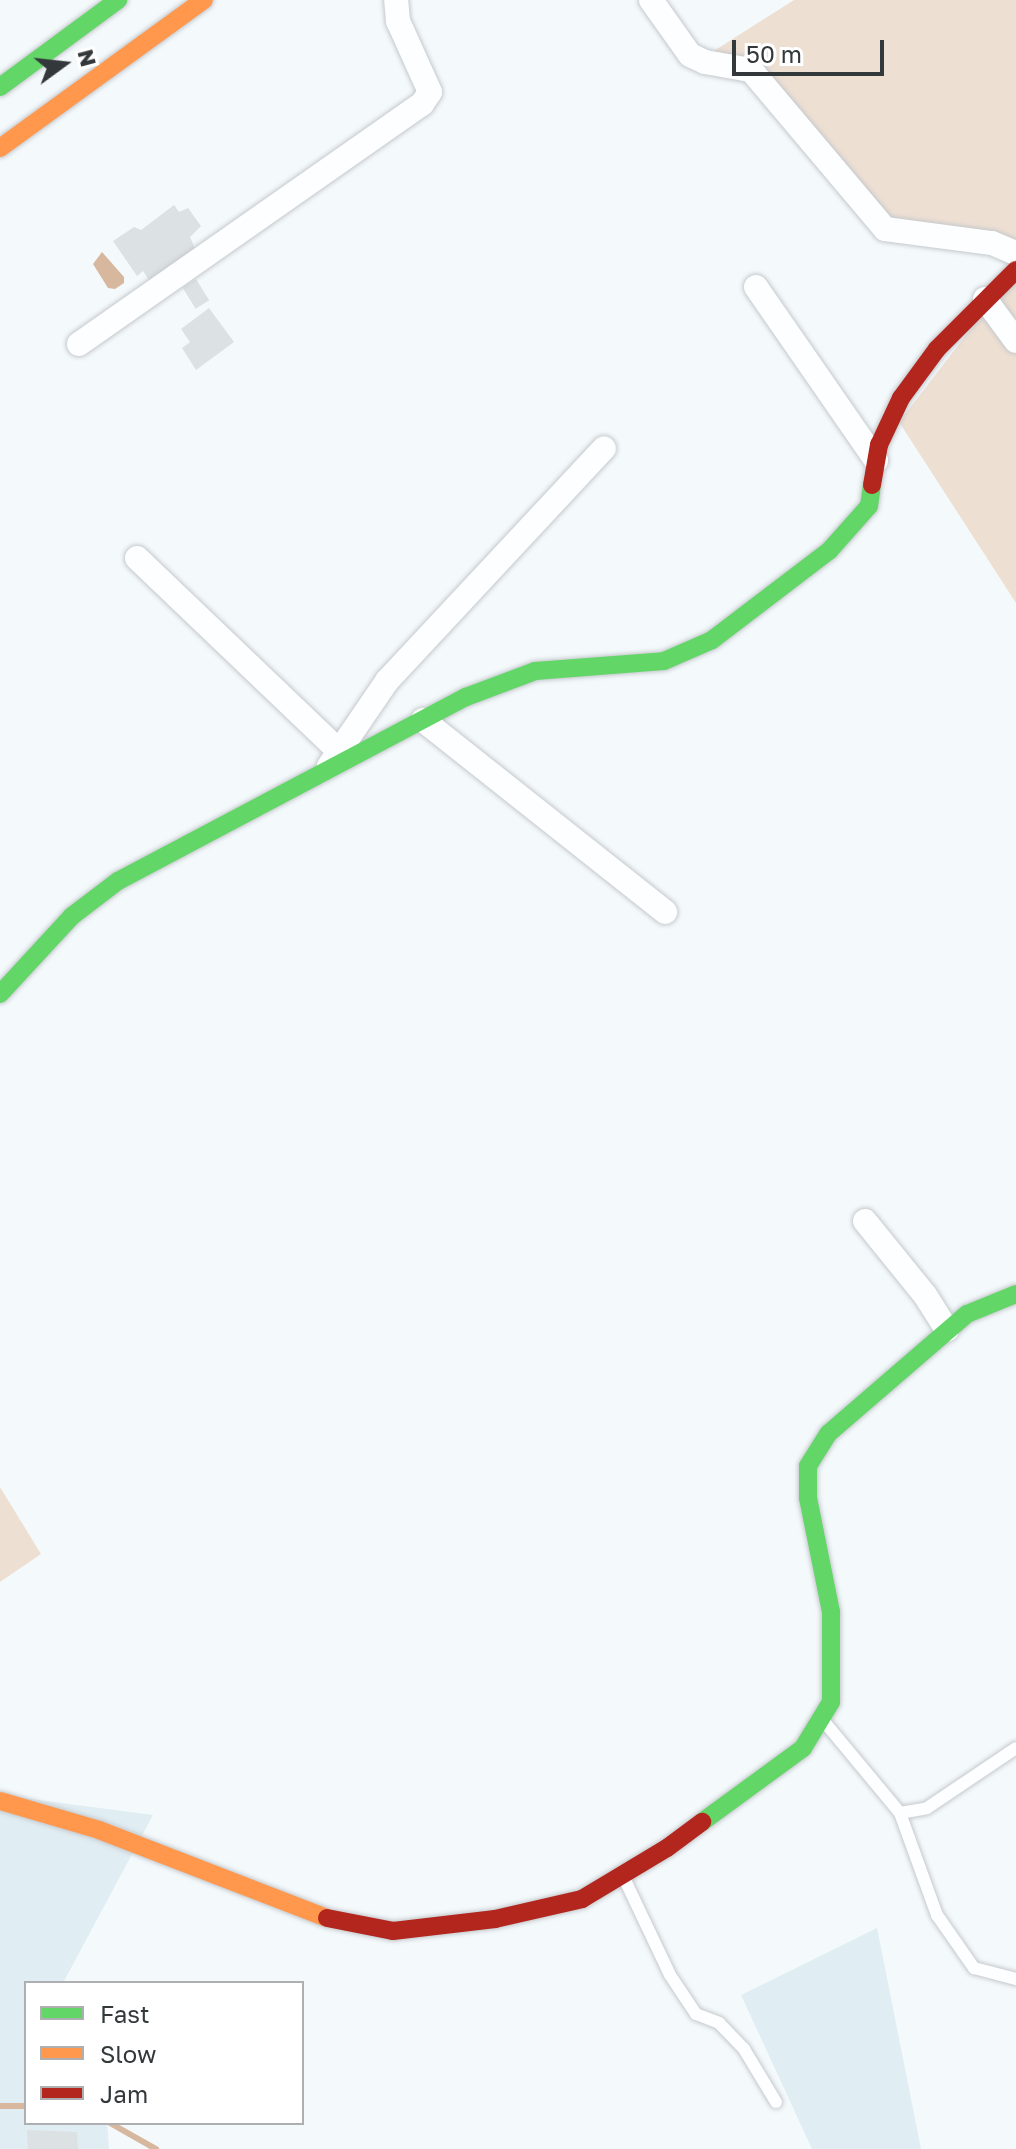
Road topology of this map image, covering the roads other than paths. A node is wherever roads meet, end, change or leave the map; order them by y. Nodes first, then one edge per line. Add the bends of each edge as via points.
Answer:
1 (118, 0) edge
2 (204, 0) edge
3 (396, 0) edge
4 (651, 0) edge
5 (0, 87) edge
6 (0, 148) edge
7 (1016, 253) edge
8 (1016, 270) edge
9 (756, 287) dead end
10 (985, 299) junction
11 (1016, 341) edge
12 (79, 344) dead end
13 (604, 448) dead end
14 (876, 460) junction
15 (137, 558) dead end
16 (423, 720) junction
17 (333, 761) junction
18 (665, 912) dead end
19 (0, 994) edge
20 (865, 1221) dead end
21 (1016, 1294) edge
22 (947, 1330) junction
23 (821, 1718) junction
24 (1016, 1748) edge
25 (0, 1801) edge
26 (900, 1813) junction
27 (622, 1875) junction
28 (1016, 1979) edge
29 (776, 2102) dead end

1 - 5 main road
2 - 6 main road
3 - 12 street via 398,21 430,92 422,104
4 - 7 street via 690,55 751,70 885,229 992,243
8 - 10 main road
9 - 14 street
10 - 11 street
10 - 14 main road via 937,349 901,398
13 - 17 street via 387,681
14 - 16 main road via 869,506 829,551 712,640 664,661 535,671
15 - 17 street
16 - 17 main road
16 - 18 street
17 - 19 main road via 118,881 72,916
20 - 22 street
21 - 22 main road via 967,1314
22 - 23 main road via 829,1433 808,1466 808,1498 831,1612 831,1702
23 - 26 lane
23 - 27 main road via 803,1748
24 - 26 lane via 927,1808
25 - 27 main road via 99,1830 317,1916 393,1931 495,1919 582,1899
26 - 28 lane via 937,1915 974,1968
27 - 29 lane via 670,1975 696,2014 719,2023 744,2049

